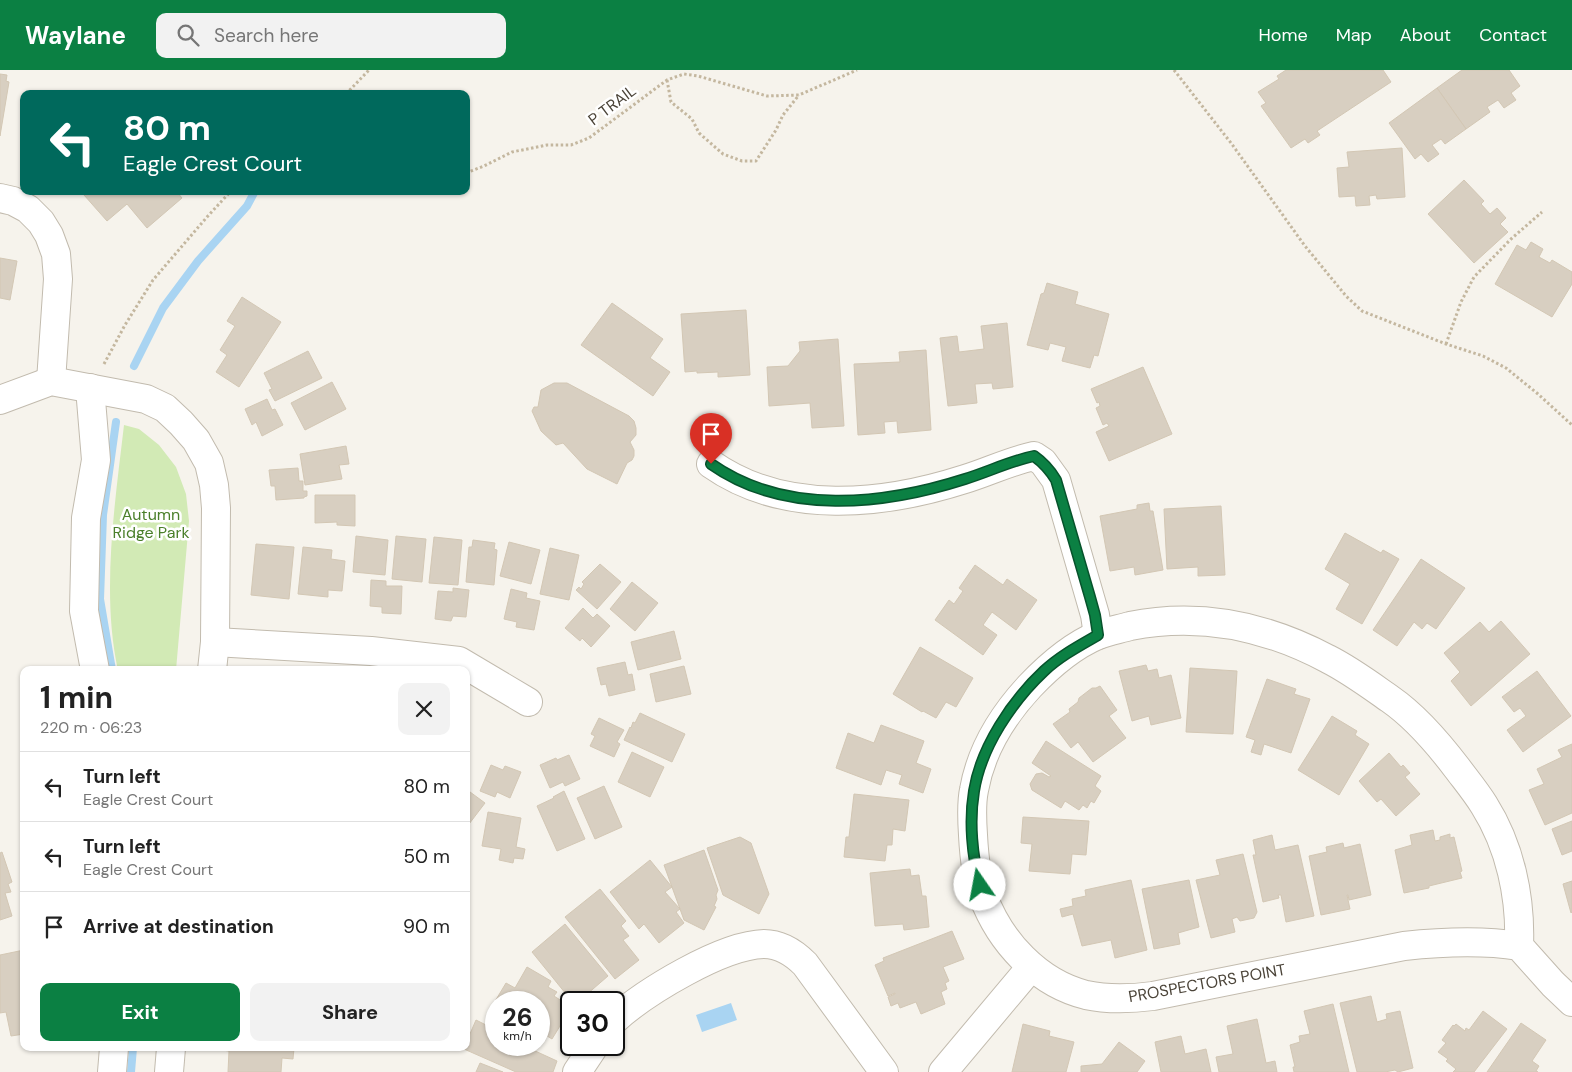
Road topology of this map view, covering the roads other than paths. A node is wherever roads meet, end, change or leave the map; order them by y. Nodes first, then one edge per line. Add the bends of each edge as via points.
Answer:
1 (0, 198) edge
2 (51, 381) junction
3 (90, 388) junction
4 (0, 400) edge
5 (711, 464) dead end
6 (1098, 635) junction
7 (216, 642) junction
8 (94, 666) edge
9 (213, 666) edge
10 (467, 666) edge
11 (470, 668) edge
12 (528, 702) dead end
13 (1519, 946) junction
14 (1031, 967) junction
15 (1572, 1002) edge
16 (625, 1010) edge
17 (114, 1051) edge
18 (171, 1051) edge
19 (588, 1056) edge
20 (112, 1072) edge
21 (169, 1072) edge
22 (577, 1072) edge
23 (884, 1072) edge
24 (943, 1072) edge

1 - 2 street via 28,209 41,222 56,254 58,279
2 - 3 street
2 - 4 street
3 - 7 street via 146,399 164,408 196,440 209,463 216,508
3 - 8 street via 96,460 86,518 84,610
5 - 6 street via 760,490 836,501 875,499 930,488 1034,456 1043,462 1056,480
6 - 13 street, PROSPECTORS POINT via 1168,620 1240,627 1280,638 1328,659 1396,703 1450,759 1483,803 1495,826 1505,850 1518,903
6 - 14 street, PROSPECTORS POINT via 1044,671 1009,711 988,748 974,790 974,857 983,896 1009,943
7 - 9 street
7 - 10 street via 371,651 459,661
11 - 12 street
13 - 14 street, PROSPECTORS POINT via 1489,943 1404,946 1153,996 1116,999 1083,994 1064,987
13 - 15 street
14 - 24 street
16 - 23 street via 689,970 734,950 766,944 780,947 793,953 804,964
17 - 20 street
18 - 21 street
19 - 22 street

